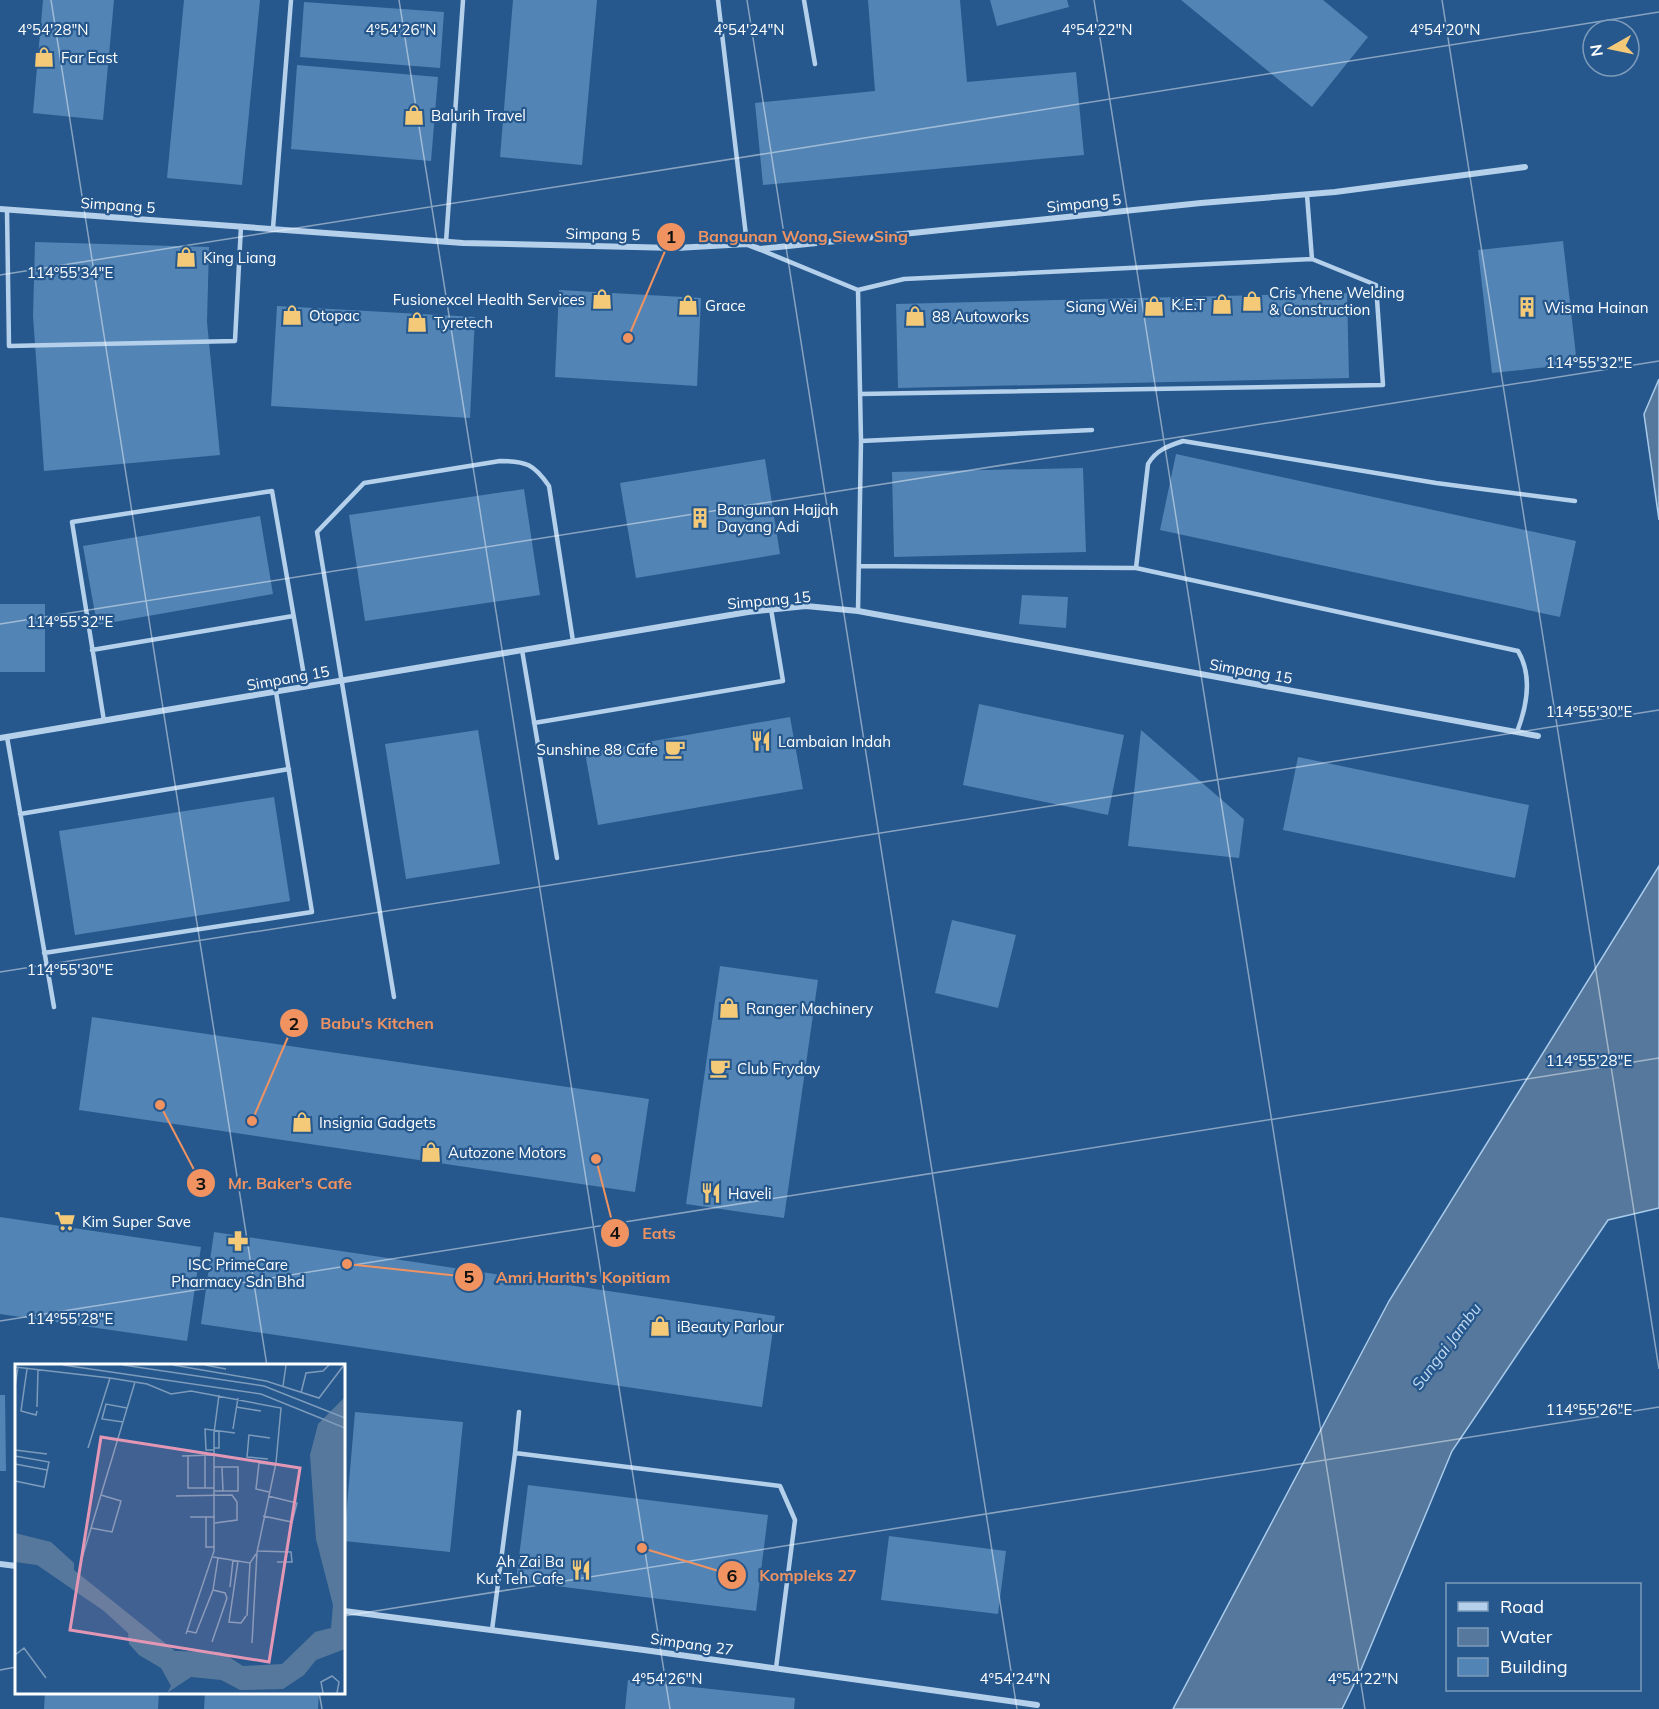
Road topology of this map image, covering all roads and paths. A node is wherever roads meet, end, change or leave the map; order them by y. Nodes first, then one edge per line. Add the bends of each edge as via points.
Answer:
1 (291, 0) edge
2 (463, 0) edge
3 (718, 0) edge
4 (804, 0) edge
5 (815, 64) dead end
6 (1525, 167) dead end
7 (1307, 195) junction
8 (3, 210) edge
9 (241, 226) junction
10 (273, 228) junction
11 (446, 242) junction
12 (747, 244) junction
13 (760, 249) junction
14 (1312, 259) junction
15 (858, 290) junction
16 (860, 394) junction
17 (1092, 430) dead end
18 (861, 441) junction
19 (1575, 501) dead end
20 (859, 566) junction
21 (1136, 568) junction
22 (771, 609) junction
23 (858, 611) junction
24 (293, 616) junction
25 (573, 641) junction
26 (92, 650) junction
27 (522, 650) junction
28 (340, 681) junction
29 (306, 687) junction
30 (276, 692) junction
31 (104, 721) junction
32 (534, 723) junction
33 (1517, 732) junction
34 (1538, 736) dead end
35 (4, 738) edge
36 (288, 768) junction
37 (20, 813) junction
38 (557, 858) dead end
39 (44, 954) junction
40 (394, 997) dead end
41 (54, 1007) dead end
42 (519, 1412) dead end
43 (515, 1453) junction
44 (0, 1564) edge
45 (15, 1566) edge
46 (345, 1611) edge
47 (492, 1630) junction
48 (776, 1668) junction
49 (1037, 1705) dead end

1 - 10 lane
2 - 11 lane
3 - 12 lane
4 - 5 lane
6 - 7 street, Simpang 5
7 - 13 street, Simpang 5
7 - 14 lane
8 - 9 street, Simpang 5
8 - 9 lane via 9,346 235,341
9 - 10 street, Simpang 5
10 - 11 street, Simpang 5
11 - 12 street, Simpang 5 via 676,248
12 - 13 street, Simpang 5
13 - 15 lane
14 - 15 lane via 904,279
14 - 16 lane via 1376,285 1383,386
15 - 16 lane
16 - 18 lane
17 - 18 lane
18 - 20 lane
19 - 21 lane via 1436,483 1182,441 1152,456 1148,464
20 - 21 lane
20 - 23 lane
21 - 33 lane via 1518,651 1527,678 1525,711
22 - 23 street, Simpang 15 via 806,606
22 - 25 street, Simpang 15
22 - 32 lane via 783,681
23 - 33 street, Simpang 15
24 - 26 lane
24 - 26 lane via 272,491 72,522
24 - 29 lane
25 - 27 street, Simpang 15
25 - 28 lane via 549,486 538,471 521,461 500,461 364,483 317,532
26 - 31 lane
27 - 28 street, Simpang 15
27 - 32 lane
28 - 29 street, Simpang 15
28 - 40 lane
29 - 30 street, Simpang 15
30 - 31 street, Simpang 15
30 - 36 lane
31 - 35 street, Simpang 15
32 - 38 lane
33 - 34 street, Simpang 15
35 - 37 lane
36 - 37 lane
36 - 39 lane via 312,912
37 - 39 lane
39 - 41 lane
42 - 43 lane
43 - 47 lane
43 - 48 lane via 780,1485 795,1520
44 - 45 street
46 - 47 street, Simpang 27
47 - 48 street, Simpang 27
48 - 49 street, Simpang 27

